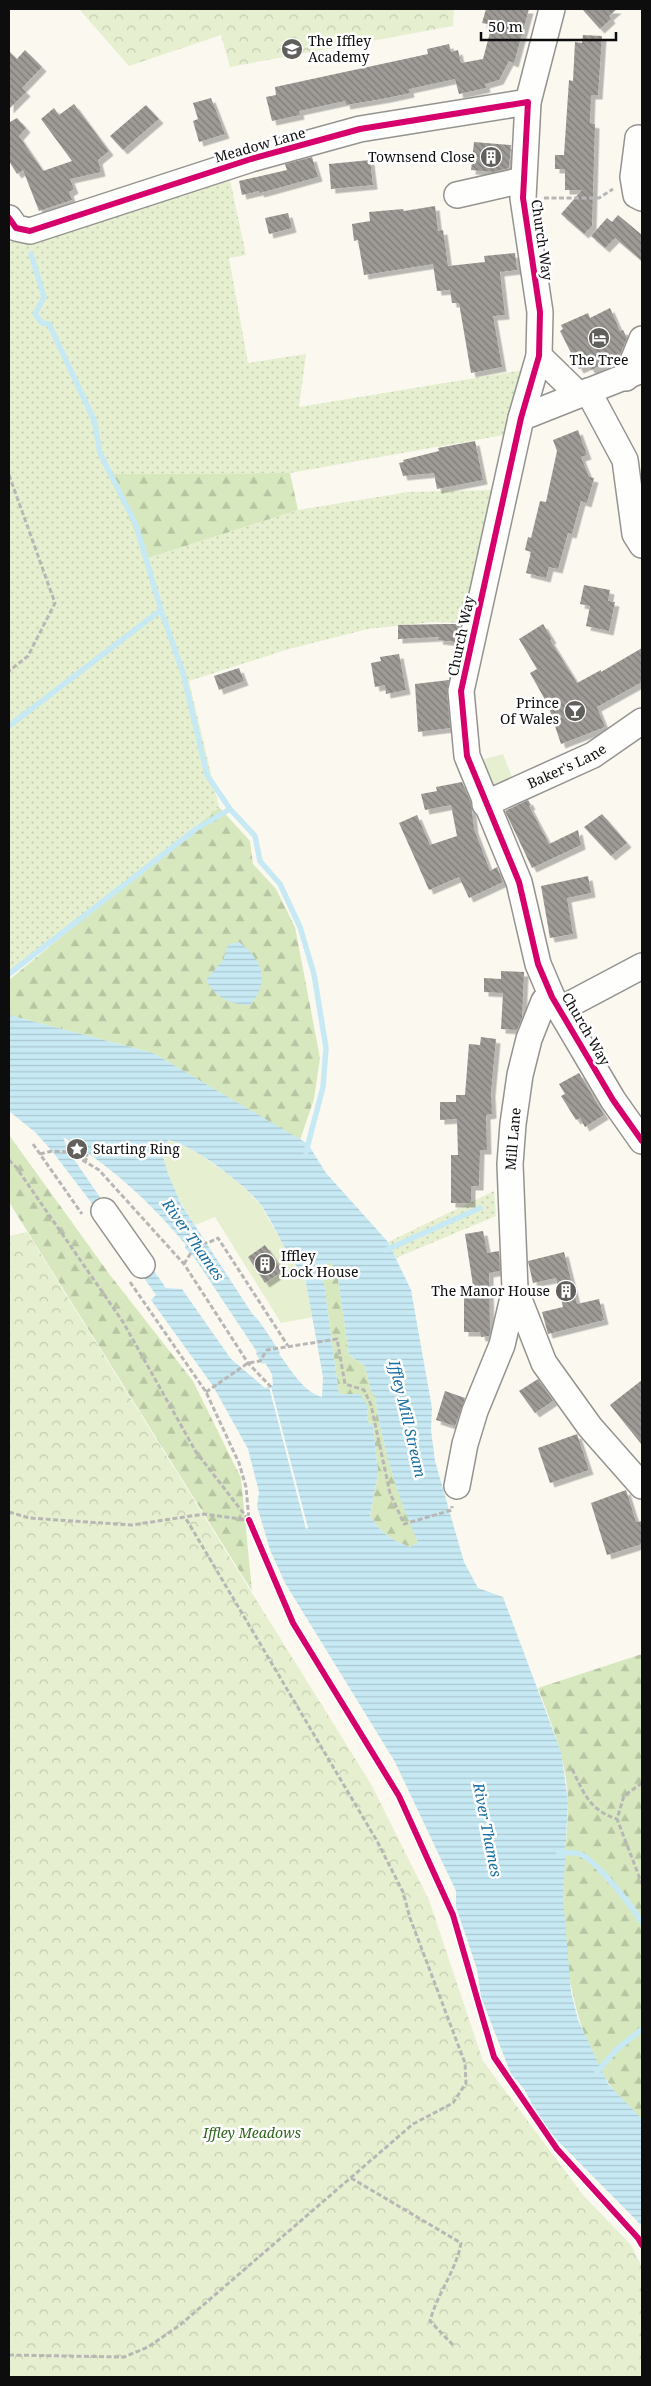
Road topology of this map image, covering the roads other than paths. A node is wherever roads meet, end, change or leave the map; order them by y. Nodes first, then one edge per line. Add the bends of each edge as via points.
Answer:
1 (552, 9) edge
2 (528, 102) junction
3 (638, 138) dead end
4 (638, 187) edge
5 (523, 189) junction
6 (456, 195) dead end
7 (9, 218) edge
8 (642, 339) edge
9 (539, 356) junction
10 (634, 374) edge
11 (584, 393) junction
12 (521, 418) junction
13 (642, 545) edge
14 (642, 721) edge
15 (486, 804) junction
16 (642, 966) edge
17 (556, 1003) junction
18 (642, 1141) edge
19 (104, 1211) dead end
20 (142, 1265) dead end
21 (515, 1289) junction
22 (457, 1486) dead end
23 (642, 1486) edge

1 - 2 street, Church Way
2 - 5 street, Church Way
2 - 7 street, Meadow Lane via 360,129 251,159 30,231 16,228
3 - 4 street
5 - 6 street
5 - 9 street, Church Way via 540,312
8 - 10 street
9 - 11 street
9 - 12 street, Church Way
10 - 11 street
11 - 12 street
11 - 13 street via 625,460 635,534
12 - 15 street, Church Way via 461,691 468,756
14 - 15 street, Baker's Lane via 593,755
15 - 17 street, Church Way via 519,882 538,964
16 - 17 street
17 - 18 street, Church Way via 613,1100
17 - 21 street, Mill Lane via 544,1001 529,1039 520,1075 510,1172
19 - 20 street
21 - 22 street, Mill Lane via 502,1345 464,1444
21 - 23 street, Mill Lane via 544,1363 590,1427

